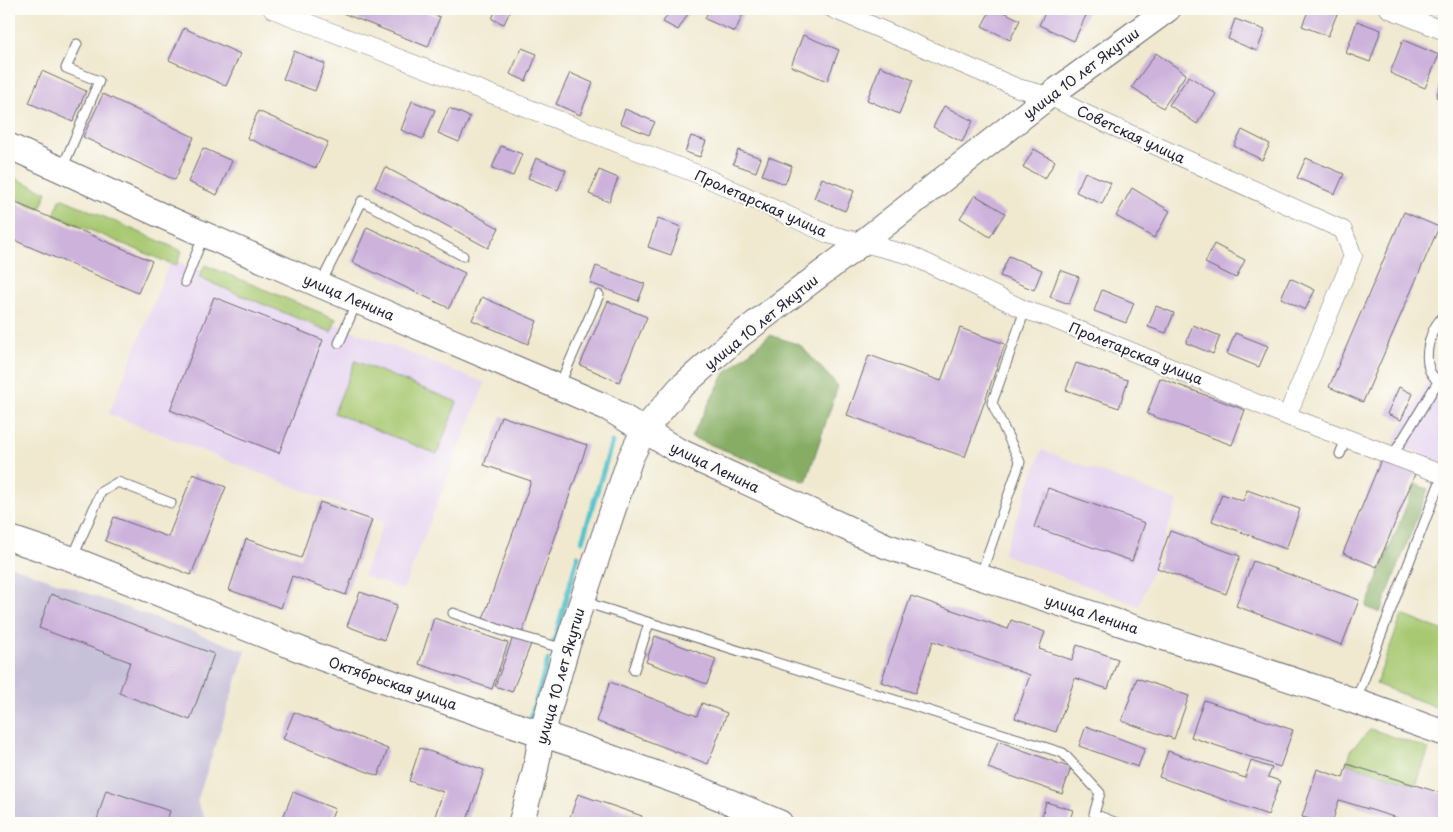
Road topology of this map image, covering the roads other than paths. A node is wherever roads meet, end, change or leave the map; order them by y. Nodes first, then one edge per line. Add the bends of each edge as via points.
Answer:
1 (272, 9) edge
2 (833, 9) edge
3 (1168, 9) edge
4 (1389, 9) edge
5 (303, 14) edge
6 (1444, 31) edge
7 (78, 44) dead end
8 (1049, 96) junction
9 (9, 146) edge
10 (62, 170) junction
11 (204, 234) junction
12 (863, 242) junction
13 (463, 256) dead end
14 (185, 282) dead end
15 (320, 285) junction
16 (599, 295) dead end
17 (357, 301) junction
18 (1025, 310) junction
19 (1444, 316) edge
20 (339, 343) dead end
21 (1444, 372) edge
22 (1438, 382) junction
23 (558, 386) junction
24 (1287, 416) junction
25 (644, 430) junction
26 (1393, 455) junction
27 (1444, 474) edge
28 (170, 503) dead end
29 (9, 538) edge
30 (72, 559) junction
31 (980, 577) junction
32 (582, 602) junction
33 (453, 613) dead end
34 (649, 623) junction
35 (566, 649) junction
36 (634, 670) dead end
37 (1355, 702) junction
38 (542, 733) junction
39 (1444, 733) edge
40 (521, 823) edge
41 (780, 823) edge
42 (1117, 823) edge

1 - 5 street, Пролетарская улица
2 - 8 street, Советская улица via 1018,88
3 - 8 main road, улица 10 лет Якутии
4 - 6 street
5 - 12 street, Пролетарская улица via 705,177 828,234
7 - 10 lane via 66,68 99,81
8 - 12 main road, улица 10 лет Якутии
8 - 24 street, Советская улица via 1343,230 1353,256
9 - 10 main road, улица Ленина
10 - 11 main road, улица Ленина
11 - 14 lane
11 - 15 main road, улица Ленина
12 - 18 street, Пролетарская улица via 910,255
12 - 25 main road, улица 10 лет Якутии via 740,335 680,388
13 - 15 lane via 362,201
15 - 17 main road, улица Ленина
16 - 23 lane
17 - 20 lane
17 - 23 main road, улица Ленина
18 - 24 street, Пролетарская улица
18 - 31 lane via 992,403 1020,462
19 - 22 lane via 1436,323 1428,345 1429,370
21 - 22 lane
22 - 26 lane
23 - 25 main road, улица Ленина via 608,408
24 - 26 street, Пролетарская улица via 1343,446
25 - 31 main road, улица Ленина via 677,450 886,546
25 - 32 main road, улица 10 лет Якутии via 630,459
26 - 27 street, Пролетарская улица
27 - 37 lane via 1412,565
28 - 30 lane via 118,482 101,492
29 - 30 main road, Октябрьская улица
30 - 38 main road, Октябрьская улица via 322,658
31 - 37 main road, улица Ленина
32 - 34 lane
32 - 35 main road, улица 10 лет Якутии
33 - 35 lane
34 - 36 lane
34 - 42 lane via 1063,753 1100,793 1094,814
35 - 38 main road, улица 10 лет Якутии
37 - 39 main road, улица Ленина
38 - 40 main road, улица 10 лет Якутии
38 - 41 main road, Октябрьская улица via 704,791

